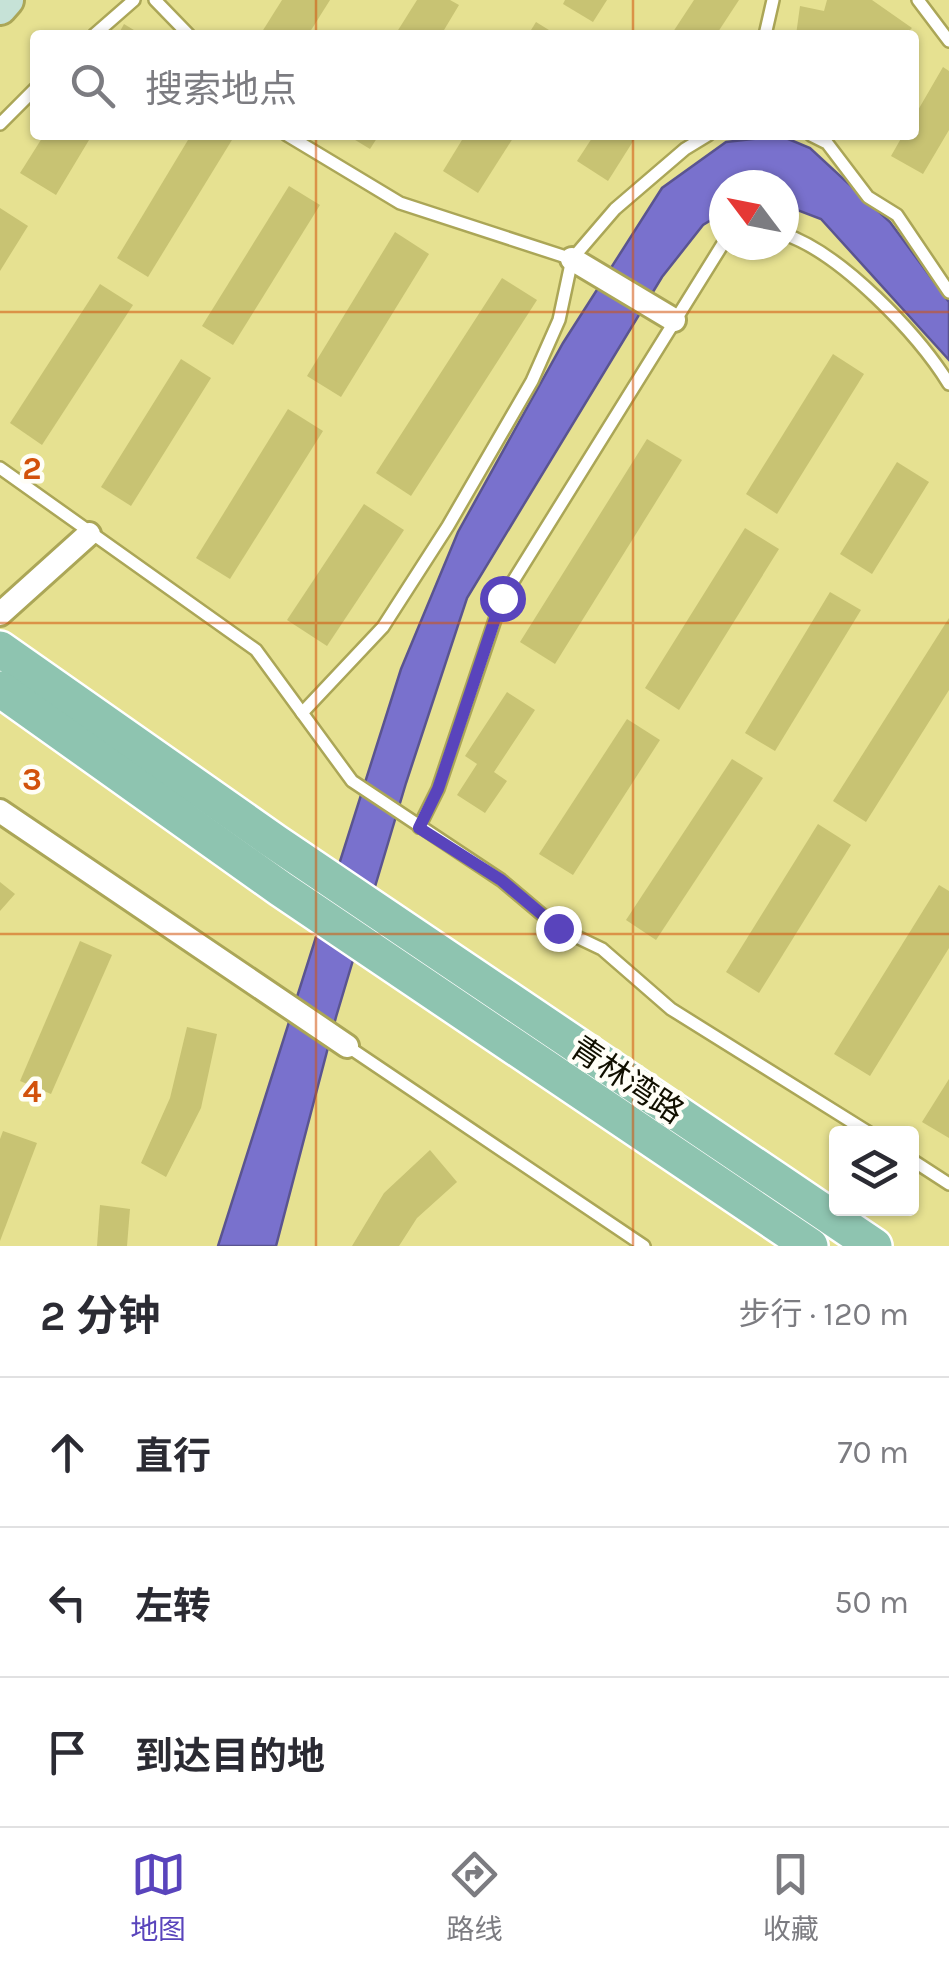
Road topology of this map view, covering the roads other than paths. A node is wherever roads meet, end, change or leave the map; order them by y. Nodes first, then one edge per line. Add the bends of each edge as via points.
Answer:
1 (7, 0) edge
2 (134, 0) edge
3 (154, 0) edge
4 (773, 0) edge
5 (918, 0) edge
6 (0, 8) edge
7 (100, 30) edge
8 (184, 30) edge
9 (766, 30) edge
10 (949, 40) edge
11 (30, 95) edge
12 (0, 124) edge
13 (295, 140) edge
14 (700, 140) edge
15 (821, 140) edge
16 (799, 242) edge
17 (572, 259) junction
18 (711, 260) edge
19 (949, 292) edge
20 (668, 317) junction
21 (949, 384) edge
22 (0, 468) edge
23 (89, 534) junction
24 (0, 614) edge
25 (0, 649) edge
26 (0, 689) edge
27 (302, 713) junction
28 (0, 811) edge
29 (415, 825) junction
30 (373, 929) junction
31 (347, 1046) joint
32 (858, 1126) edge
33 (919, 1165) edge
34 (949, 1184) edge
35 (644, 1246) edge
36 (810, 1246) edge
37 (874, 1246) edge

1 - 6 main road
2 - 7 lane
3 - 8 lane
4 - 9 lane
5 - 10 lane
11 - 12 lane
13 - 17 lane via 400,203
14 - 17 lane via 615,210
15 - 19 lane via 868,197 897,214
16 - 21 lane via 835,262 929,351
17 - 20 street
17 - 27 lane via 559,320 532,381 448,526 382,627
18 - 20 lane
20 - 29 lane via 502,598 438,789
22 - 23 lane
23 - 24 street
23 - 27 lane via 256,650
25 - 30 main road via 275,842
26 - 30 main road via 281,889
27 - 29 lane via 352,782
28 - 31 street
29 - 32 lane via 501,880 558,928 602,949 671,1009
30 - 36 main road, 青林湾路
30 - 37 main road, 青林湾路
31 - 35 lane
33 - 34 lane

